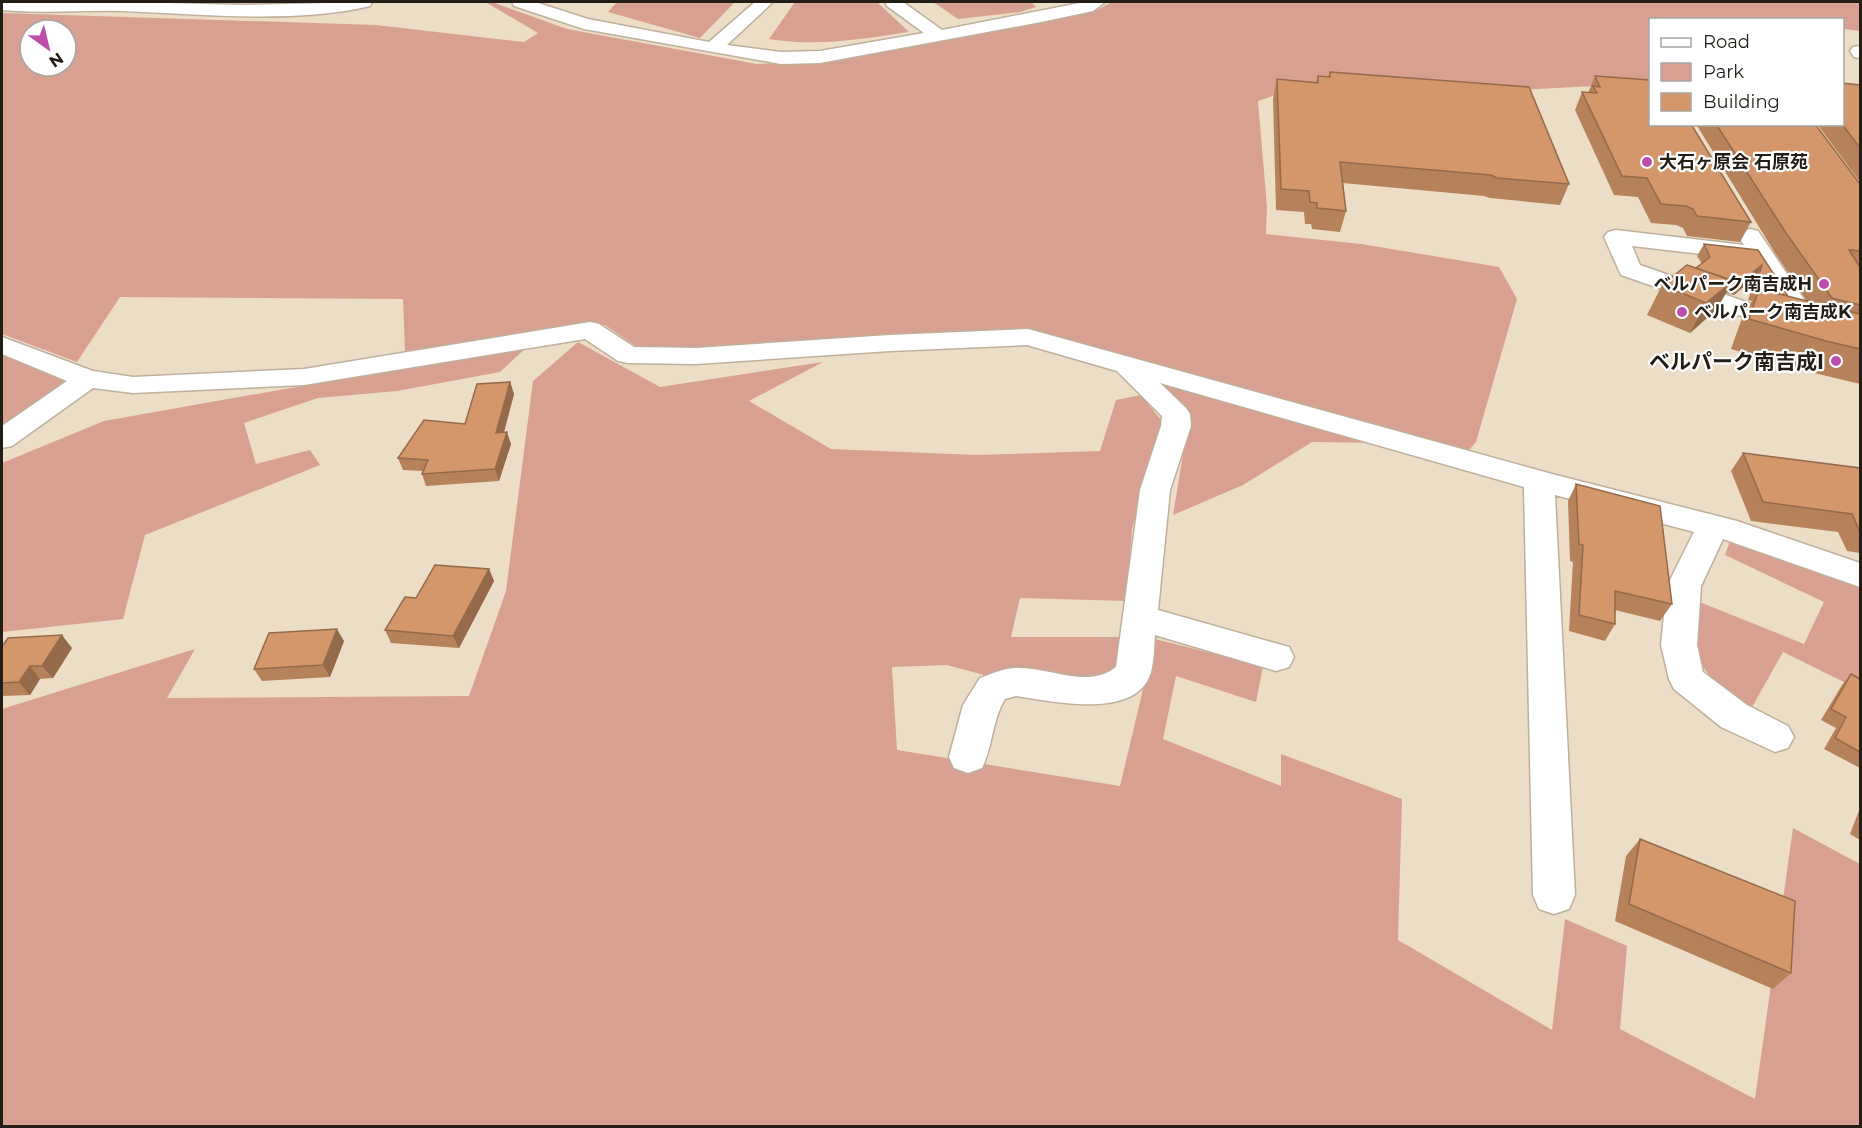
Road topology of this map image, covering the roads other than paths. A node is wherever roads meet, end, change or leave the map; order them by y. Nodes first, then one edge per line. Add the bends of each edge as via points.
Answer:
1 (364, 2) edge
2 (520, 2) edge
3 (765, 2) edge
4 (893, 2) edge
5 (1097, 2) edge
6 (304, 5) edge
7 (2, 6) edge
8 (939, 36) junction
9 (713, 48) junction
10 (1737, 214) edge
11 (1761, 254) junction
12 (1809, 327) junction
13 (1860, 339) edge
14 (2, 345) edge
15 (1124, 364) junction
16 (88, 379) junction
17 (2, 439) edge
18 (1539, 481) junction
19 (1713, 526) junction
20 (1860, 575) edge
21 (1139, 618) junction
22 (1276, 657) dead end
23 (1775, 737) dead end
24 (968, 757) dead end
25 (1554, 895) dead end

1 - 6 street
2 - 9 street via 584,24
3 - 9 street
4 - 8 street
5 - 8 street
6 - 7 street via 253,12
8 - 9 street via 820,57 781,58
10 - 11 street
11 - 12 street
11 - 12 street via 1616,237 1630,270
12 - 13 street
14 - 16 street
15 - 16 street via 1028,337 696,356 628,355 590,330 304,377 133,385
15 - 18 street
15 - 21 street via 1176,414 1176,426 1155,490
16 - 17 street
18 - 19 street
18 - 25 street
19 - 20 street
19 - 23 street via 1684,586 1679,645 1687,678 1734,716
21 - 22 street
21 - 24 street via 1133,673 1117,687 1088,692 1016,682 993,687 982,705

